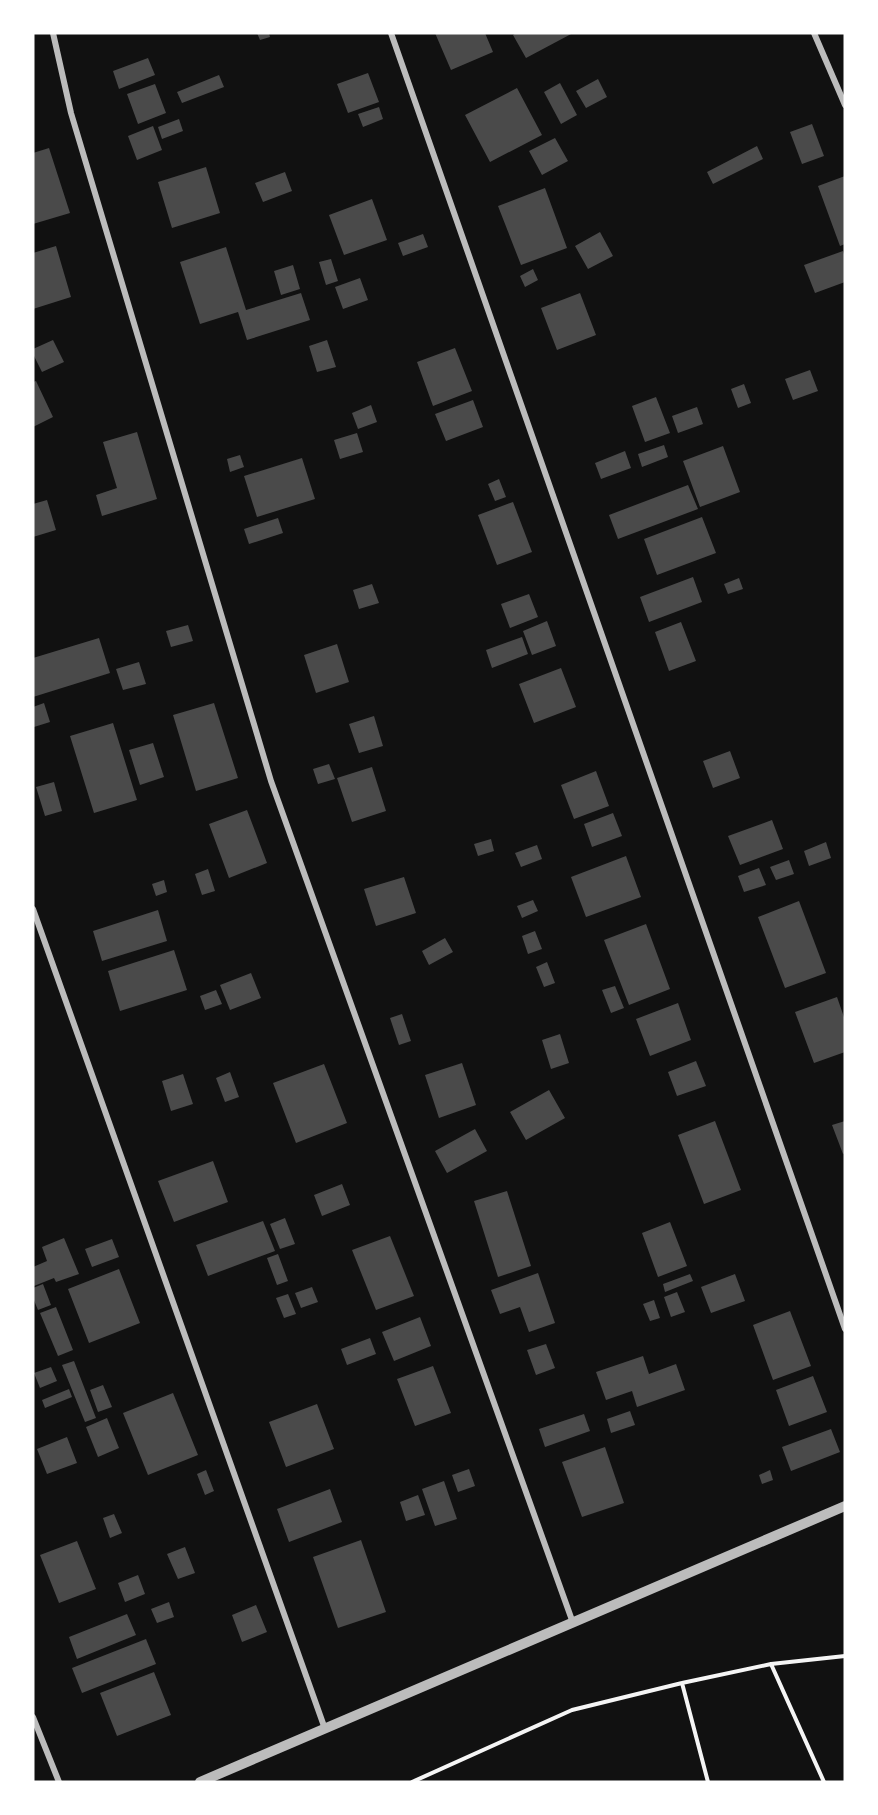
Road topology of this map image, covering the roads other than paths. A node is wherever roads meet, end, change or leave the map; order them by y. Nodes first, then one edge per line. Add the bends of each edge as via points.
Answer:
1 (53, 33) edge
2 (391, 33) edge
3 (814, 33) edge
4 (845, 105) edge
5 (33, 909) edge
6 (845, 1329) edge
7 (845, 1506) edge
8 (573, 1623) junction
9 (33, 1717) edge
10 (325, 1729) junction
11 (59, 1782) edge
12 (200, 1782) edge

1 - 8 street via 71,113 272,781
2 - 6 street
3 - 4 street
5 - 10 street
7 - 8 street
8 - 10 street
9 - 11 street
10 - 12 street

